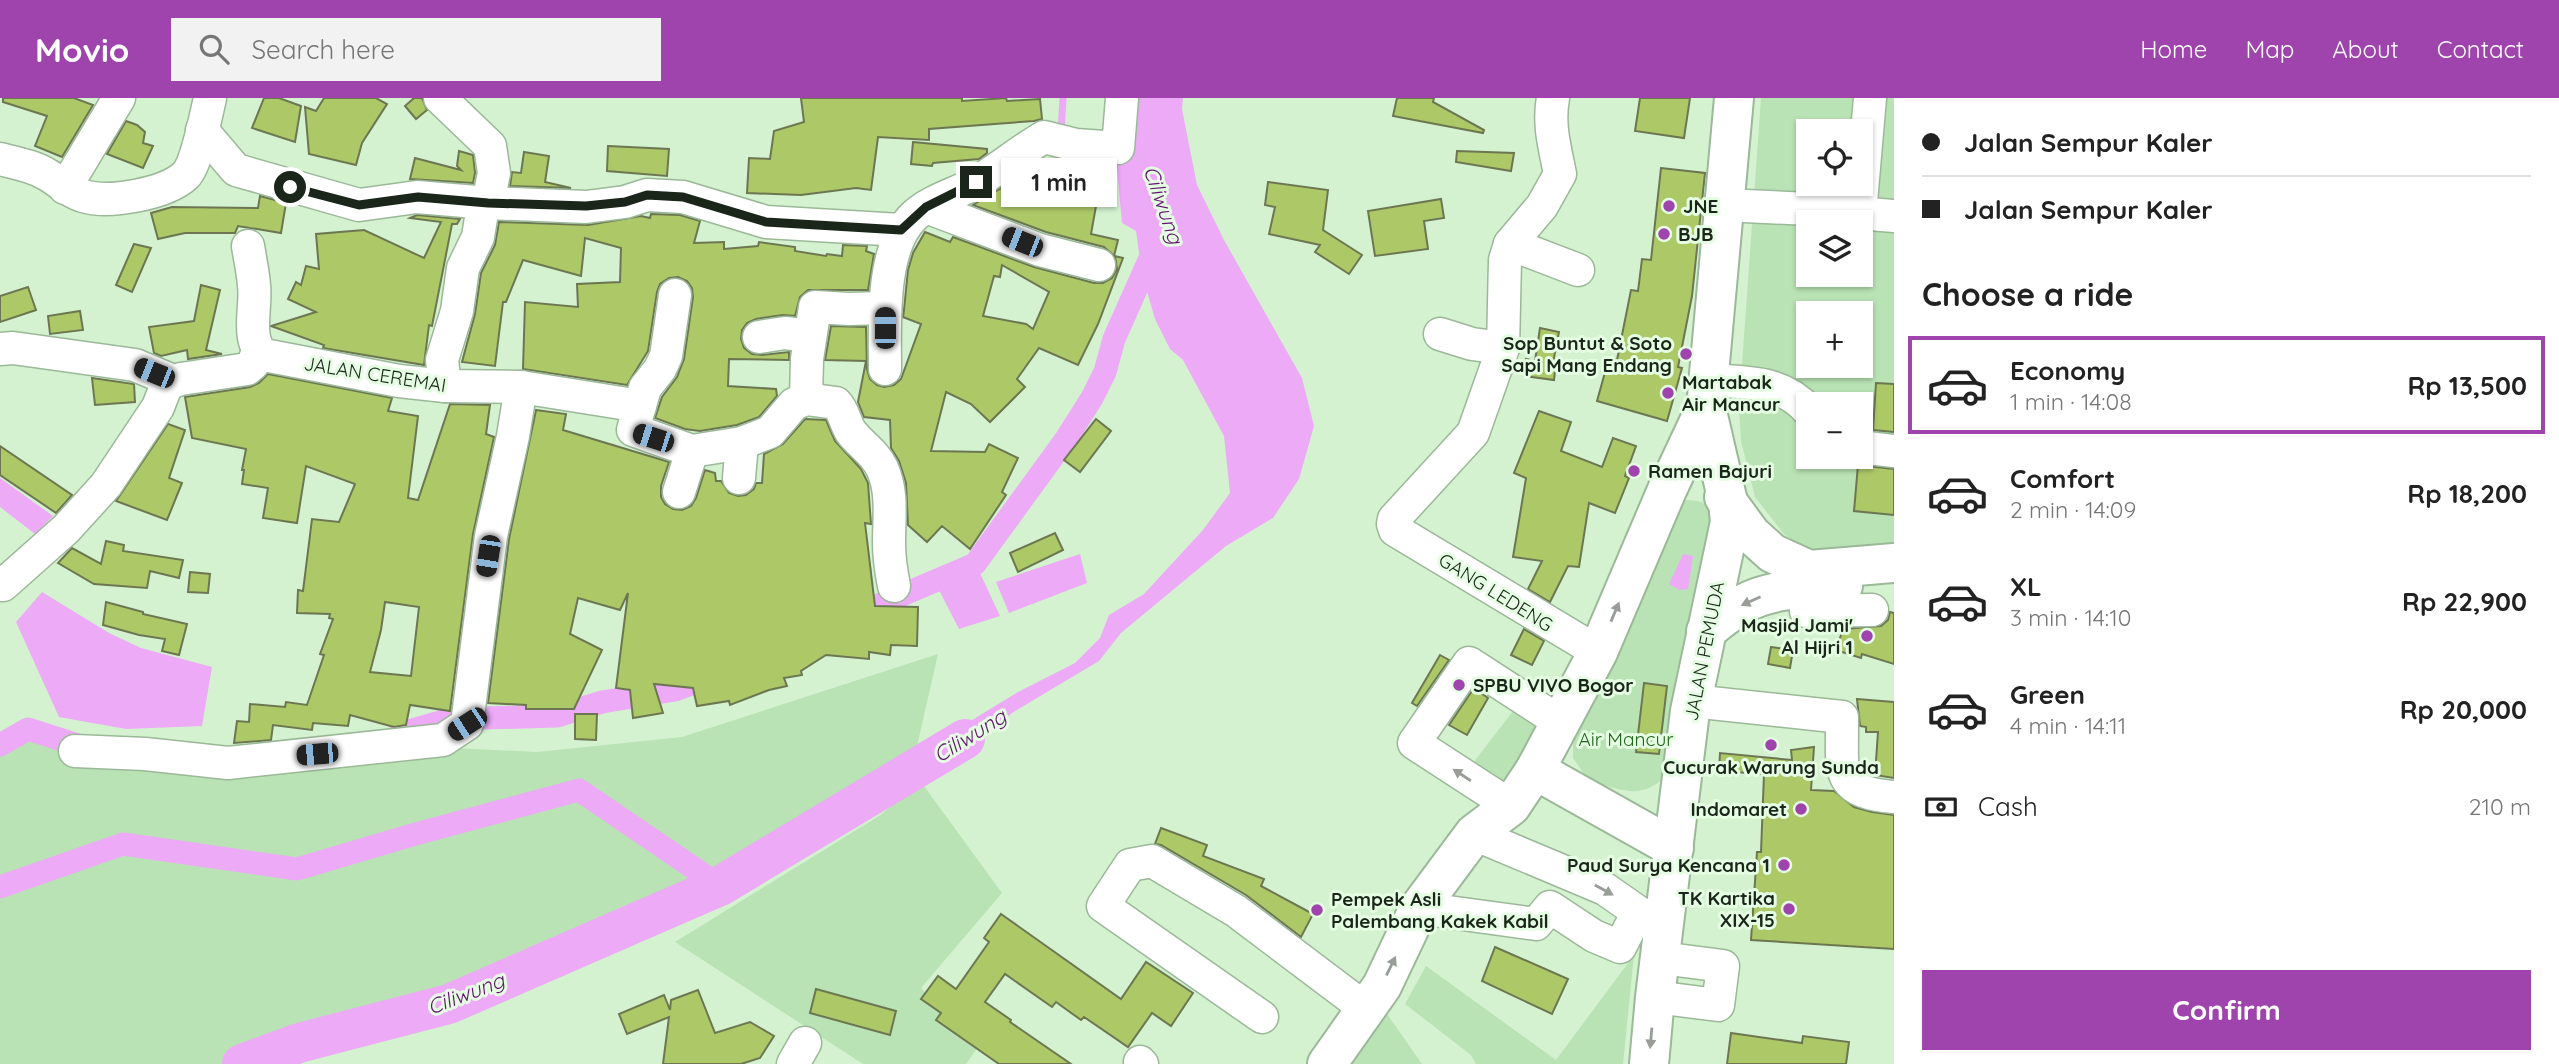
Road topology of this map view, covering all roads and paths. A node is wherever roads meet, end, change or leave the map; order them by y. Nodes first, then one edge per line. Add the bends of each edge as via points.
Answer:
1 (119, 98) edge
2 (210, 98) edge
3 (440, 98) edge
4 (1122, 98) edge
5 (1553, 98) edge
6 (1734, 98) edge
7 (1870, 98) edge
8 (202, 130) junction
9 (0, 159) edge
10 (65, 188) junction
11 (488, 203) junction
12 (1724, 205) junction
13 (926, 207) junction
14 (1809, 210) edge
15 (1860, 210) edge
16 (1873, 214) edge
17 (1894, 216) edge
18 (901, 230) junction
19 (1510, 244) junction
20 (248, 246) dead end
21 (1099, 265) dead end
22 (1578, 270) dead end
23 (676, 295) dead end
24 (885, 308) junction
25 (1440, 334) dead end
26 (759, 337) dead end
27 (810, 337) junction
28 (1503, 348) junction
29 (0, 349) edge
30 (258, 351) junction
31 (885, 369) dead end
32 (173, 381) junction
33 (445, 386) junction
34 (521, 387) junction
35 (1707, 394) junction
36 (1796, 396) edge
37 (806, 399) junction
38 (640, 407) junction
39 (742, 443) junction
40 (1873, 449) edge
41 (692, 451) junction
42 (1894, 451) edge
43 (739, 478) dead end
44 (1667, 490) junction
45 (679, 492) dead end
46 (1728, 502) junction
47 (1894, 564) edge
48 (3, 585) dead end
49 (894, 586) dead end
50 (1883, 596) edge
51 (1706, 631) junction
52 (1598, 652) junction
53 (1691, 706) junction
54 (1772, 720) dead end
55 (1560, 722) junction
56 (75, 751) dead end
57 (1535, 770) junction
58 (1894, 797) edge
59 (1511, 806) junction
60 (1474, 834) junction
61 (1541, 863) junction
62 (1672, 867) junction
63 (1419, 908) junction
64 (1637, 912) junction
65 (1536, 924) junction
66 (1661, 958) junction
67 (1655, 997) junction
68 (1366, 1009) junction
69 (1262, 1017) dead end
70 (1327, 1064) edge
71 (1649, 1064) edge

1 - 10 street
2 - 8 street
3 - 11 street via 490,146 494,173
4 - 13 street via 1118,148 1044,137 976,182
5 - 19 street via 1551,132 1560,174 1542,206
6 - 12 main road
7 - 15 street
8 - 10 street via 186,174 151,191 130,199 103,200
8 - 11 street via 236,170 339,201 359,205 418,197
9 - 10 street via 45,173
11 - 18 street via 586,206 647,195 683,197 766,222
11 - 33 street via 463,268 457,311 442,360
12 - 14 street
12 - 35 main road
13 - 18 street
13 - 21 street via 1040,250
16 - 17 street
18 - 24 street
19 - 22 street
19 - 28 street
20 - 30 street
23 - 38 street via 667,356 645,388
24 - 27 street via 815,307
24 - 31 street
25 - 28 street
26 - 27 street via 793,333
27 - 37 street
28 - 52 street, GANG LEDENG via 1474,433 1393,524 1395,530
29 - 32 street via 135,365
30 - 32 street via 247,369
30 - 33 street, JALAN CEREMAI via 273,358
32 - 48 street via 163,390 158,407 106,485
33 - 34 street, JALAN CEREMAI
34 - 38 street, JALAN CEREMAI
34 - 56 street via 489,548 469,710 443,740 228,763
35 - 36 street via 1783,389
35 - 44 main road
35 - 46 main road, JALAN PEMUDA
37 - 39 street via 794,404 770,432
37 - 49 street via 840,407 848,428 882,467 889,486
38 - 41 street via 634,432
39 - 41 street
39 - 43 street
40 - 42 street
41 - 45 street
44 - 46 main road via 1708,487
52 -> 44 main road
46 - 47 main road via 1772,553 1809,570
46 - 51 main road, JALAN PEMUDA via 1728,533
50 -> 51 main road via 1806,609 1762,596 1742,604
51 - 53 main road, JALAN PEMUDA
52 - 55 main road
53 - 54 street
53 - 58 street via 1842,717 1843,774 1850,786
53 - 62 main road, JALAN PEMUDA
55 - 57 main road
59 -> 55 street via 1414,743 1469,663
57 - 59 main road
57 - 62 main road
59 - 60 main road
60 - 61 street
60 - 63 main road
61 -> 64 street via 1605,889
61 - 65 street
62 - 64 street
62 - 66 main road, JALAN PEMUDA
63 - 65 street
68 -> 63 main road
64 - 65 street via 1620,947 1550,907
66 - 67 main road, JALAN PEMUDA
66 - 67 street via 1723,966 1718,1005
67 -> 71 main road, JALAN PEMUDA
68 - 69 street via 1236,911 1152,861 1130,865 1103,906
68 - 70 main road

